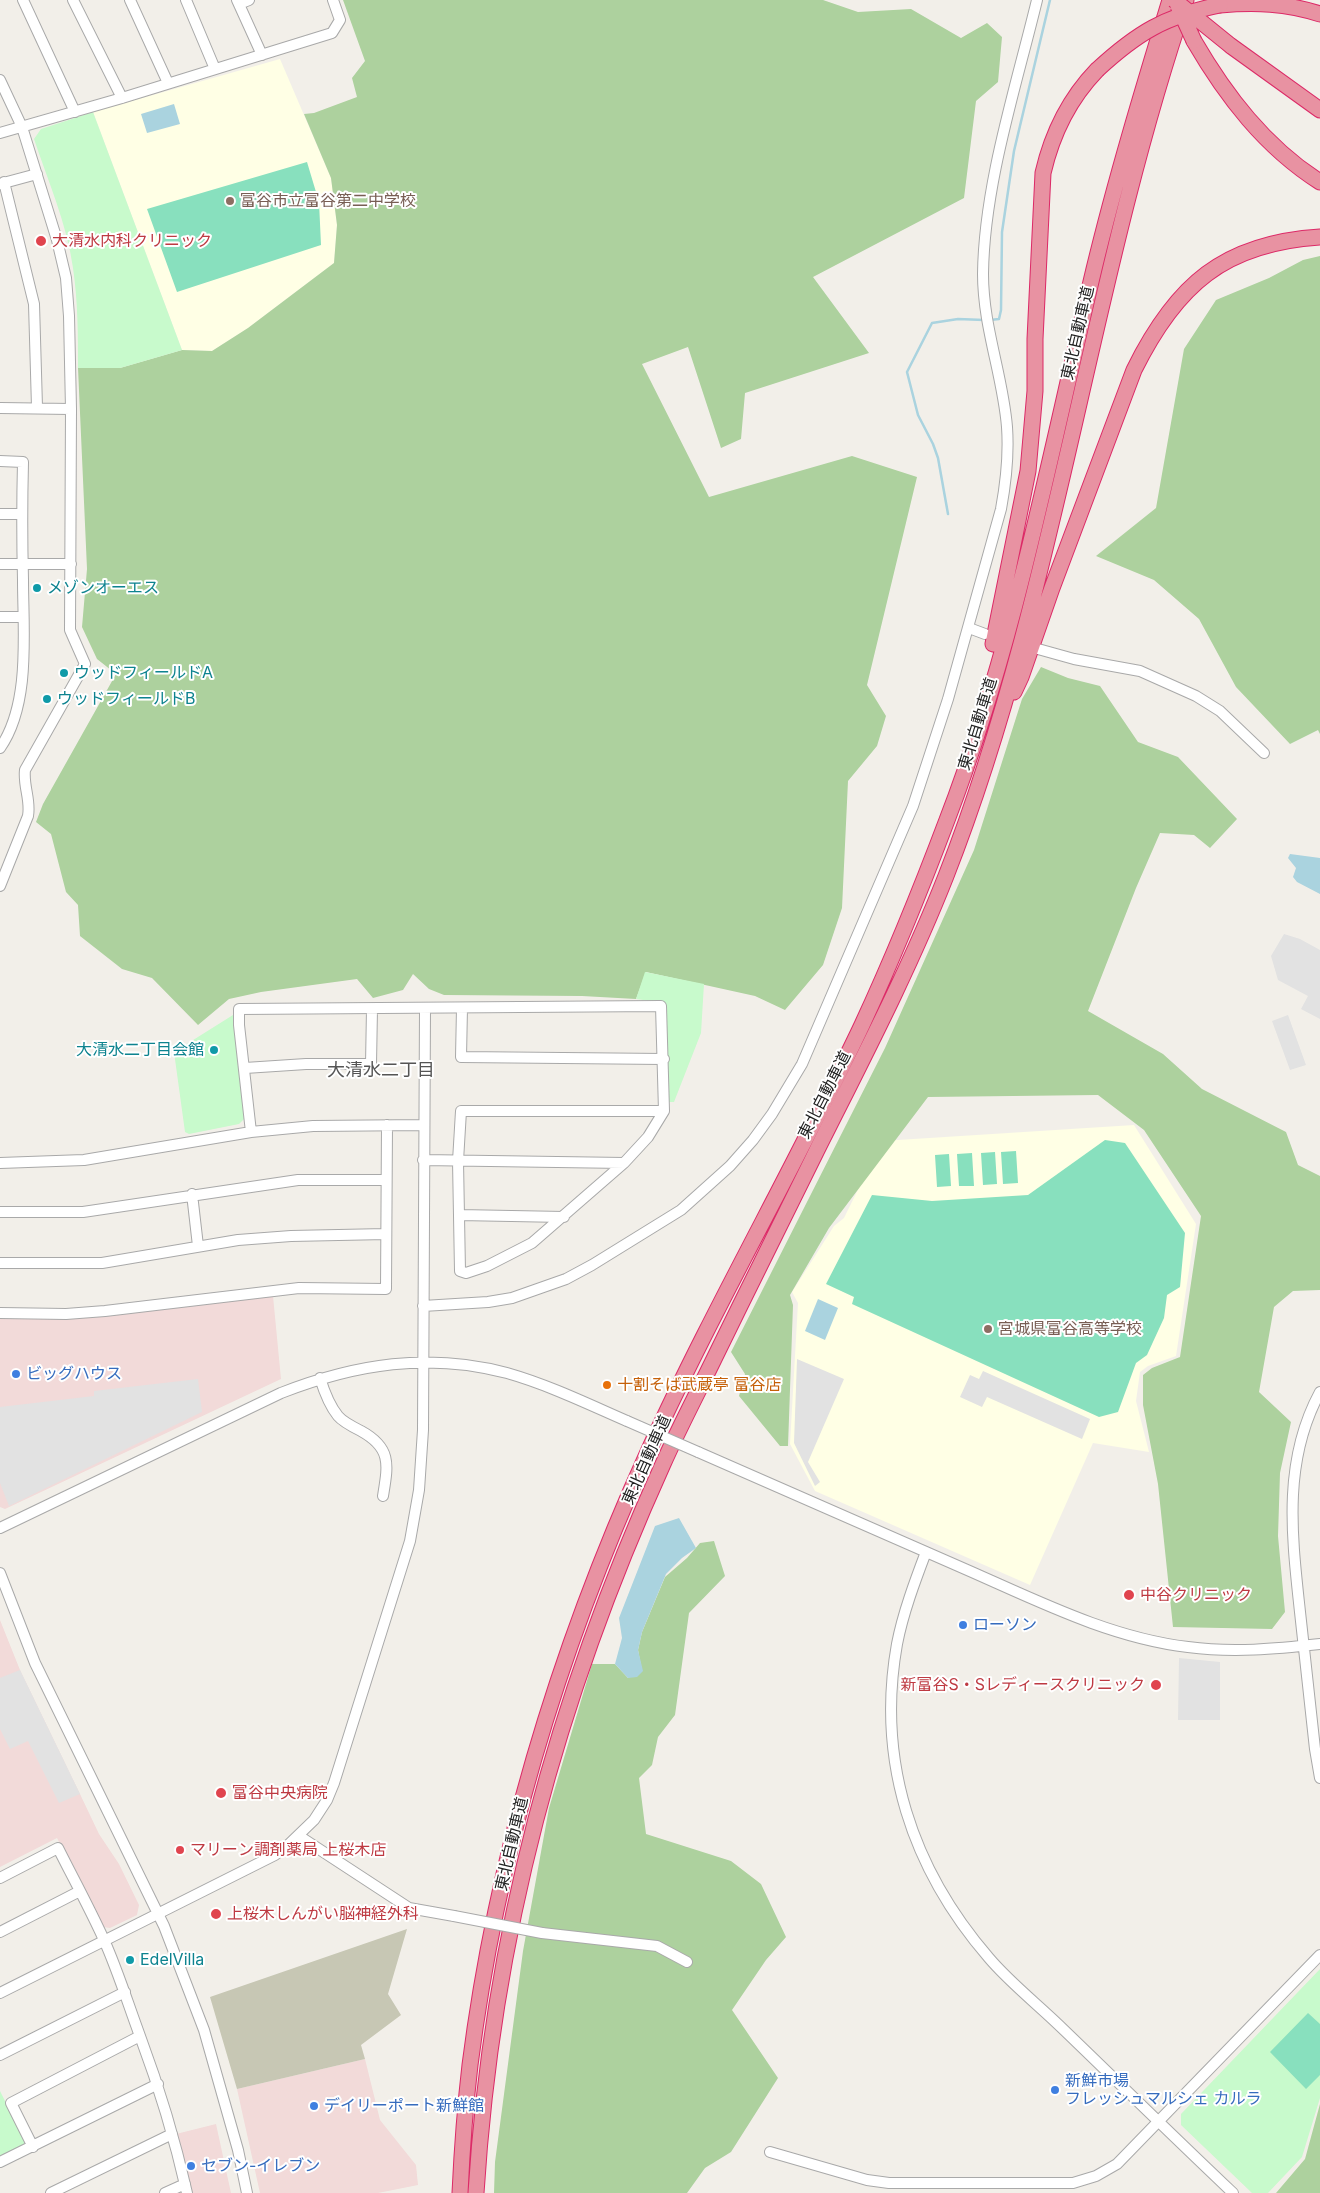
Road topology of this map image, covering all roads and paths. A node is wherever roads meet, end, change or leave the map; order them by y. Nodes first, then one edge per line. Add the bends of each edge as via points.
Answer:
1 (23, 0) edge
2 (73, 0) edge
3 (130, 0) edge
4 (186, 0) edge
5 (333, 0) edge
6 (1037, 0) edge
7 (1173, 0) edge
8 (1186, 0) edge
9 (242, 1) edge
10 (1320, 14) edge
11 (262, 54) junction
12 (215, 69) junction
13 (0, 80) edge
14 (168, 83) junction
15 (122, 98) junction
16 (1320, 110) edge
17 (75, 112) junction
18 (22, 127) junction
19 (0, 133) edge
20 (37, 174) junction
21 (1320, 182) edge
22 (2, 183) edge
23 (1320, 237) edge
24 (37, 407) junction
25 (0, 408) edge
26 (71, 409) junction
27 (0, 461) edge
28 (0, 514) edge
29 (22, 514) junction
30 (0, 564) edge
31 (71, 564) junction
32 (23, 565) junction
33 (0, 617) edge
34 (23, 617) junction
35 (969, 628) junction
36 (985, 634) dead end
37 (1038, 649) dead end
38 (997, 727) junction
39 (0, 748) edge
40 (1264, 753) dead end
41 (948, 817) junction
42 (0, 886) edge
43 (425, 1008) junction
44 (462, 1008) junction
45 (372, 1009) junction
46 (664, 1059) junction
47 (244, 1068) junction
48 (664, 1111) junction
49 (387, 1125) junction
50 (424, 1125) junction
51 (251, 1132) junction
52 (423, 1160) junction
53 (458, 1161) junction
54 (0, 1163) edge
55 (624, 1163) junction
56 (386, 1180) junction
57 (192, 1194) junction
58 (0, 1212) edge
59 (459, 1215) junction
60 (564, 1216) junction
61 (386, 1234) junction
62 (198, 1246) junction
63 (0, 1263) edge
64 (423, 1306) junction
65 (0, 1313) edge
66 (423, 1363) junction
67 (320, 1378) junction
68 (1320, 1392) edge
69 (383, 1496) dead end
70 (0, 1528) edge
71 (926, 1552) junction
72 (0, 1573) edge
73 (1320, 1644) edge
74 (1303, 1646) junction
75 (1320, 1778) edge
76 (299, 1836) junction
77 (0, 1878) edge
78 (80, 1892) junction
79 (159, 1913) junction
80 (0, 1932) edge
81 (104, 1939) junction
82 (1320, 1955) edge
83 (687, 1962) dead end
84 (125, 1992) junction
85 (0, 1993) edge
86 (140, 2036) junction
87 (0, 2055) edge
88 (158, 2084) junction
89 (1159, 2122) junction
90 (172, 2134) junction
91 (33, 2147) junction
92 (770, 2152) dead end
93 (0, 2162) edge
94 (186, 2188) edge
95 (50, 2193) edge
96 (165, 2193) edge
97 (247, 2193) edge
98 (460, 2193) edge
99 (476, 2193) edge
100 (1233, 2193) edge

1 - 17 street
2 - 15 street
3 - 14 street
4 - 12 street
5 - 11 street via 340,20 332,34
6 - 35 street via 989,206 985,240 986,315 1007,425 1007,473 1001,509
7 - 16 highway, bridge
7 - 21 highway, bridge via 1194,41 1247,118 1285,155
7 - 41 highway, 東北自動車道 via 1127,140 1015,604
8 - 38 highway, 東北自動車道 via 1142,144 1034,589
9 - 11 street
10 - 41 highway, bridge via 1276,4 1248,2 1190,11 1129,41 1097,70 1066,111 1048,152 1043,173 1035,391 1028,471 1004,601
11 - 12 street
12 - 14 street
13 - 18 street
14 - 15 street
15 - 17 street
17 - 18 street
18 - 19 street
18 - 20 street
20 - 22 street
20 - 26 street via 66,278
22 - 24 street via 34,304
23 - 38 highway via 1253,248 1225,262 1183,293 1149,340 1110,433 1021,677
24 - 25 street
24 - 26 street
26 - 31 street
27 - 29 street via 23,462
28 - 29 street
29 - 32 street
30 - 32 street
31 - 32 street
31 - 42 street via 70,630 86,664 24,770 30,806 28,816
32 - 34 street
33 - 34 street
34 - 39 street via 24,664 17,706
35 - 36 street
35 - 64 street via 913,806 802,1064 753,1140 705,1190 667,1220 566,1279 512,1298
37 - 40 street via 1140,671 1196,696 1220,711
38 - 99 highway, 東北自動車道 via 966,821 920,937 878,1030 664,1460 589,1642 548,1773 498,1989
41 - 98 highway, 東北自動車道 via 909,919 864,1022 648,1452 574,1633 524,1796 502,1887 470,2066
43 - 44 street
43 - 45 street
43 - 50 street
44 - 46 street via 461,1057
44 - 46 street via 661,1006
45 - 47 street via 371,1064
45 - 47 street via 239,1008
46 - 48 street
47 - 51 street
48 - 53 street via 461,1111
48 - 55 street via 648,1137
49 - 50 street
49 - 51 street via 313,1126
49 - 56 street
50 - 52 street
51 - 54 street via 84,1160
52 - 53 street
52 - 64 street
53 - 55 street
53 - 59 street
55 - 60 street
56 - 57 street via 298,1180
56 - 61 street
57 - 58 street via 71,1213
57 - 62 street
59 - 60 street
59 - 60 street via 460,1270 466,1273 532,1243
61 - 62 street via 291,1236
61 - 65 street via 386,1289 299,1288 105,1311
62 - 63 street via 102,1263
64 - 66 street
66 - 67 street via 385,1364
66 - 71 street, bridge via 507,1373 565,1394
66 - 76 street via 421,1471 410,1541 334,1782 327,1800
67 - 69 street via 328,1401 339,1417 382,1447 387,1460
67 - 70 street via 281,1393
68 - 74 street via 1299,1446 1291,1500
71 - 74 street via 1126,1634 1215,1650
71 - 89 street via 897,1642 892,1677 892,1739 897,1781 907,1819 929,1872 989,1959
72 - 79 street via 36,1663
73 - 74 street
74 - 75 street
76 - 79 street via 275,1855
76 - 83 street, bridge via 408,1908 542,1933 656,1946
77 - 78 street via 58,1848
78 - 80 street
78 - 81 street
79 - 81 street
79 - 97 street via 204,2030
81 - 84 street
81 - 85 street
82 - 89 street
84 - 86 street
84 - 87 street
86 - 88 street
86 - 91 street via 11,2104
88 - 90 street
88 - 91 street
89 - 92 street via 1108,2171 1073,2183 890,2183 867,2180
89 - 100 street
90 - 94 street
90 - 95 street
91 - 93 street
94 - 96 street

